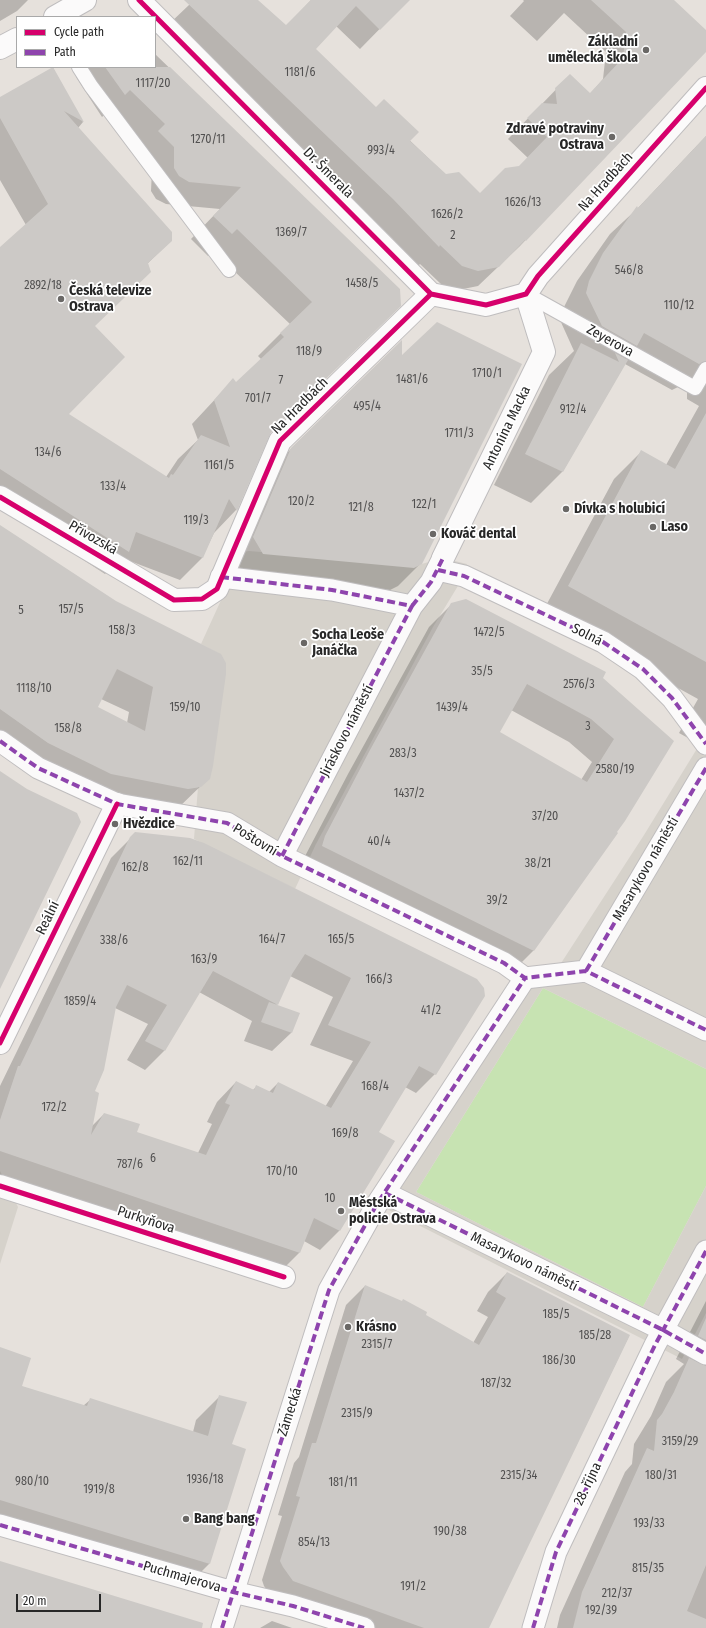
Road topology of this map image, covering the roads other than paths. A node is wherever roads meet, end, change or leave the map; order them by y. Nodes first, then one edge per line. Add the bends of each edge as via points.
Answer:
1 (85, 0) edge
2 (139, 0) edge
3 (57, 16) edge
4 (155, 16) edge
5 (156, 17) edge
6 (16, 40) edge
7 (0, 48) edge
8 (80, 68) edge
9 (706, 88) edge
10 (229, 270) dead end
11 (431, 294) junction
12 (526, 294) junction
13 (706, 369) edge
14 (0, 497) edge
15 (440, 564) junction
16 (222, 577) junction
17 (174, 600) joint
18 (412, 606) junction
19 (0, 741) edge
20 (706, 744) edge
21 (706, 768) edge
22 (117, 804) junction
23 (282, 856) junction
24 (586, 971) junction
25 (525, 978) junction
26 (706, 1030) edge
27 (0, 1043) edge
28 (0, 1186) edge
29 (381, 1199) junction
30 (706, 1250) edge
31 (284, 1277) dead end
32 (659, 1338) junction
33 (706, 1354) edge
34 (0, 1525) edge
35 (233, 1592) junction
36 (222, 1628) edge
37 (364, 1628) edge
38 (533, 1628) edge

1 - 3 street
2 - 4 street, Dr. Šmerala
5 - 11 street, Dr. Šmerala
6 - 7 street
8 - 10 lane
9 - 12 street, Na Hradbách via 538,276
11 - 12 street via 486,305
11 - 16 street, Na Hradbách via 280,441
12 - 13 lane, Zeyerova via 695,388
12 - 15 street, Antonína Macka via 544,352
14 - 17 street, Přívozská
15 - 18 street, Jiráskovo náměstí via 423,594
15 - 20 street, Solná via 603,642 643,669 672,698
16 - 17 street, Na Hradbách via 217,589 202,599
16 - 18 street via 332,590
18 - 23 street, Jiráskovo náměstí
19 - 22 street, Poštovní via 38,768
21 - 24 street, Masarykovo náměstí
22 - 23 street, Poštovní via 227,823
22 - 27 street, Reální
23 - 25 street, Poštovní via 504,963
24 - 25 street
24 - 26 street
25 - 29 street
28 - 31 street, Purkyňova
29 - 32 street, Masarykovo náměstí
29 - 35 street, Zámecká via 329,1290
30 - 32 street, 28. října
32 - 33 street, Masarykovo náměstí
32 - 38 street, 28. října via 556,1552
34 - 35 street, Puchmajerova
35 - 36 street, Zámecká
35 - 37 street, Puchmajerova via 293,1606

